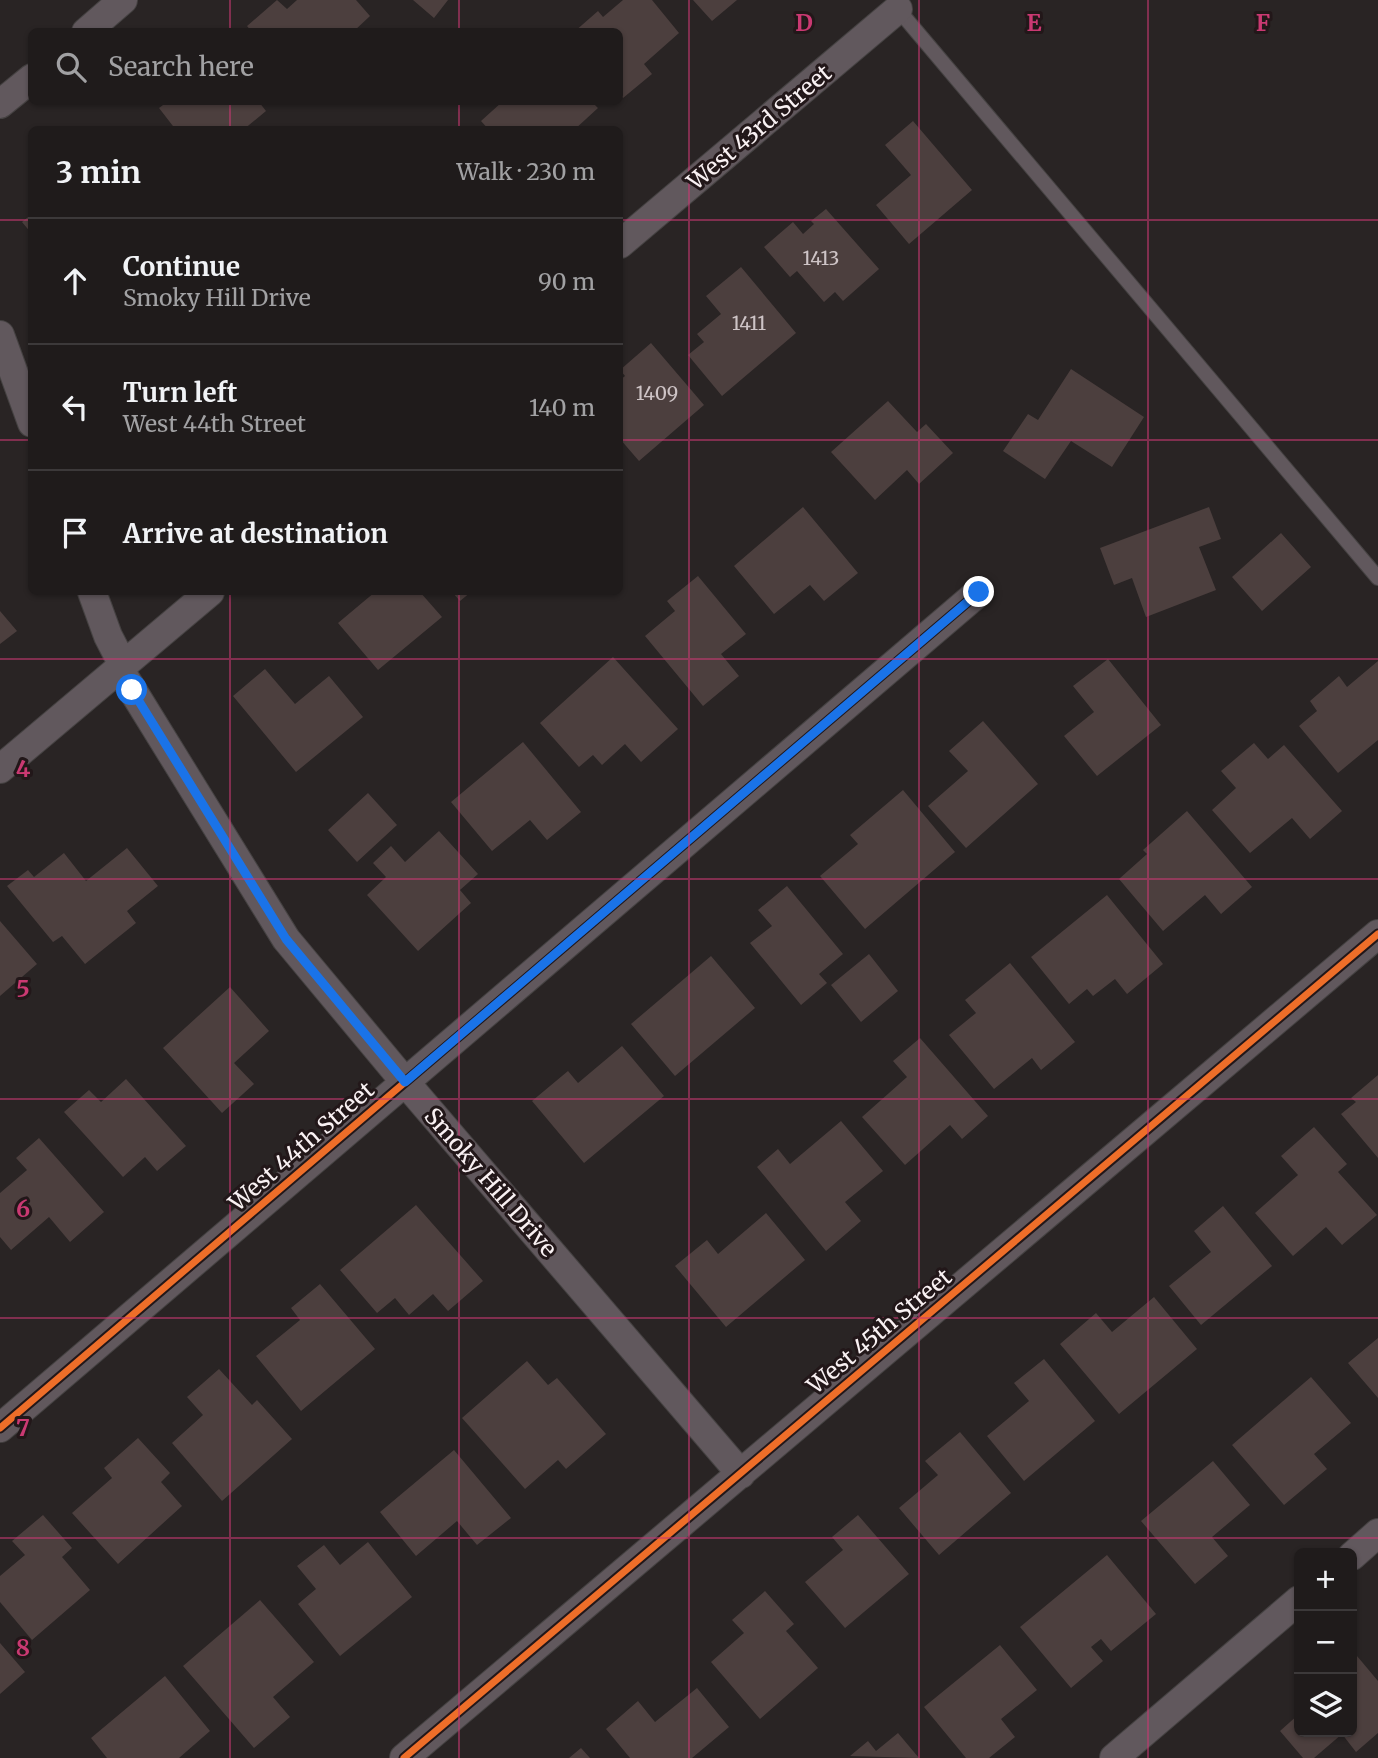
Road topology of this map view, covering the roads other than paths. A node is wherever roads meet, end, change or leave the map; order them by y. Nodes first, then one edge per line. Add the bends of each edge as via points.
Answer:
1 (123, 0) edge
2 (894, 4) edge
3 (91, 28) edge
4 (28, 81) edge
5 (0, 104) edge
6 (623, 241) edge
7 (0, 335) edge
8 (28, 412) edge
9 (1378, 578) edge
10 (979, 592) dead end
11 (93, 595) edge
12 (206, 595) edge
13 (122, 665) junction
14 (0, 769) edge
15 (1378, 934) edge
16 (405, 1082) junction
17 (0, 1428) edge
18 (741, 1474) junction
19 (1377, 1537) edge
20 (1357, 1552) edge
21 (1294, 1604) edge
22 (404, 1758) edge
23 (1114, 1758) edge

1 - 3 street
2 - 6 street, West 43rd Street
2 - 9 lane
4 - 5 street
7 - 8 street
10 - 16 street, West 44th Street
11 - 13 street, Smoky Hill Drive
12 - 13 street
13 - 14 street
13 - 16 street, Smoky Hill Drive via 120,670 286,939
15 - 18 street, West 45th Street
16 - 17 street, West 44th Street
16 - 18 street, Smoky Hill Drive
18 - 22 street, West 45th Street
19 - 20 street
21 - 23 street

